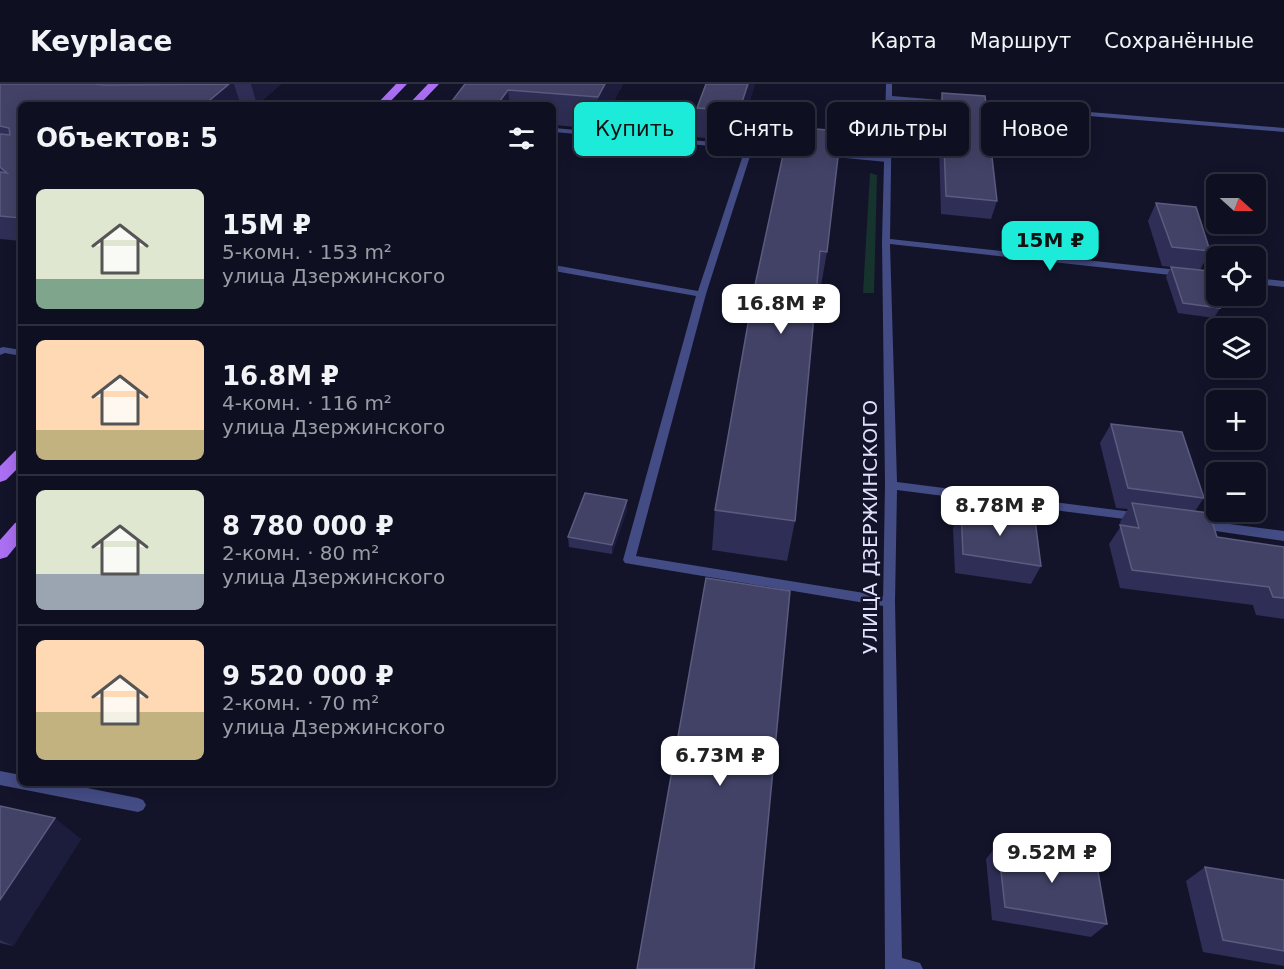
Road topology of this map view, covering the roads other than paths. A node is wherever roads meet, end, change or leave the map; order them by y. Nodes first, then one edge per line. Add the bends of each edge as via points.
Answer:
1 (402, 84) edge
2 (434, 84) edge
3 (888, 84) edge
4 (888, 98) junction
5 (384, 102) edge
6 (416, 102) edge
7 (556, 130) edge
8 (1284, 130) edge
9 (707, 143) edge
10 (818, 153) edge
11 (746, 156) edge
12 (887, 160) junction
13 (885, 241) junction
14 (556, 268) edge
15 (1206, 276) edge
16 (1266, 282) edge
17 (1284, 284) edge
18 (701, 294) junction
19 (0, 352) edge
20 (18, 352) edge
21 (18, 458) edge
22 (0, 476) edge
23 (891, 485) junction
24 (1157, 519) edge
25 (1192, 524) edge
26 (18, 531) edge
27 (1284, 536) edge
28 (0, 552) edge
29 (889, 602) junction
30 (0, 778) edge
31 (18, 782) edge
32 (38, 786) edge
33 (138, 805) dead end
34 (894, 967) edge
35 (914, 969) edge

1 - 5 main road
2 - 6 main road
3 - 4 street, УЛИЦА ДЗЕРЖИНСКОГО
4 - 8 street
4 - 12 street, УЛИЦА ДЗЕРЖИНСКОГО
7 - 9 street
10 - 12 street
11 - 18 street
12 - 13 street, УЛИЦА ДЗЕРЖИНСКОГО
13 - 15 street
13 - 23 street, УЛИЦА ДЗЕРЖИНСКОГО
14 - 18 street
16 - 17 street
18 - 29 street via 629,560
19 - 20 street
21 - 22 main road
23 - 24 street
23 - 29 street, УЛИЦА ДЗЕРЖИНСКОГО
25 - 27 street
26 - 28 main road
29 - 34 street, УЛИЦА ДЗЕРЖИНСКОГО
30 - 31 street
32 - 33 street
34 - 35 street

